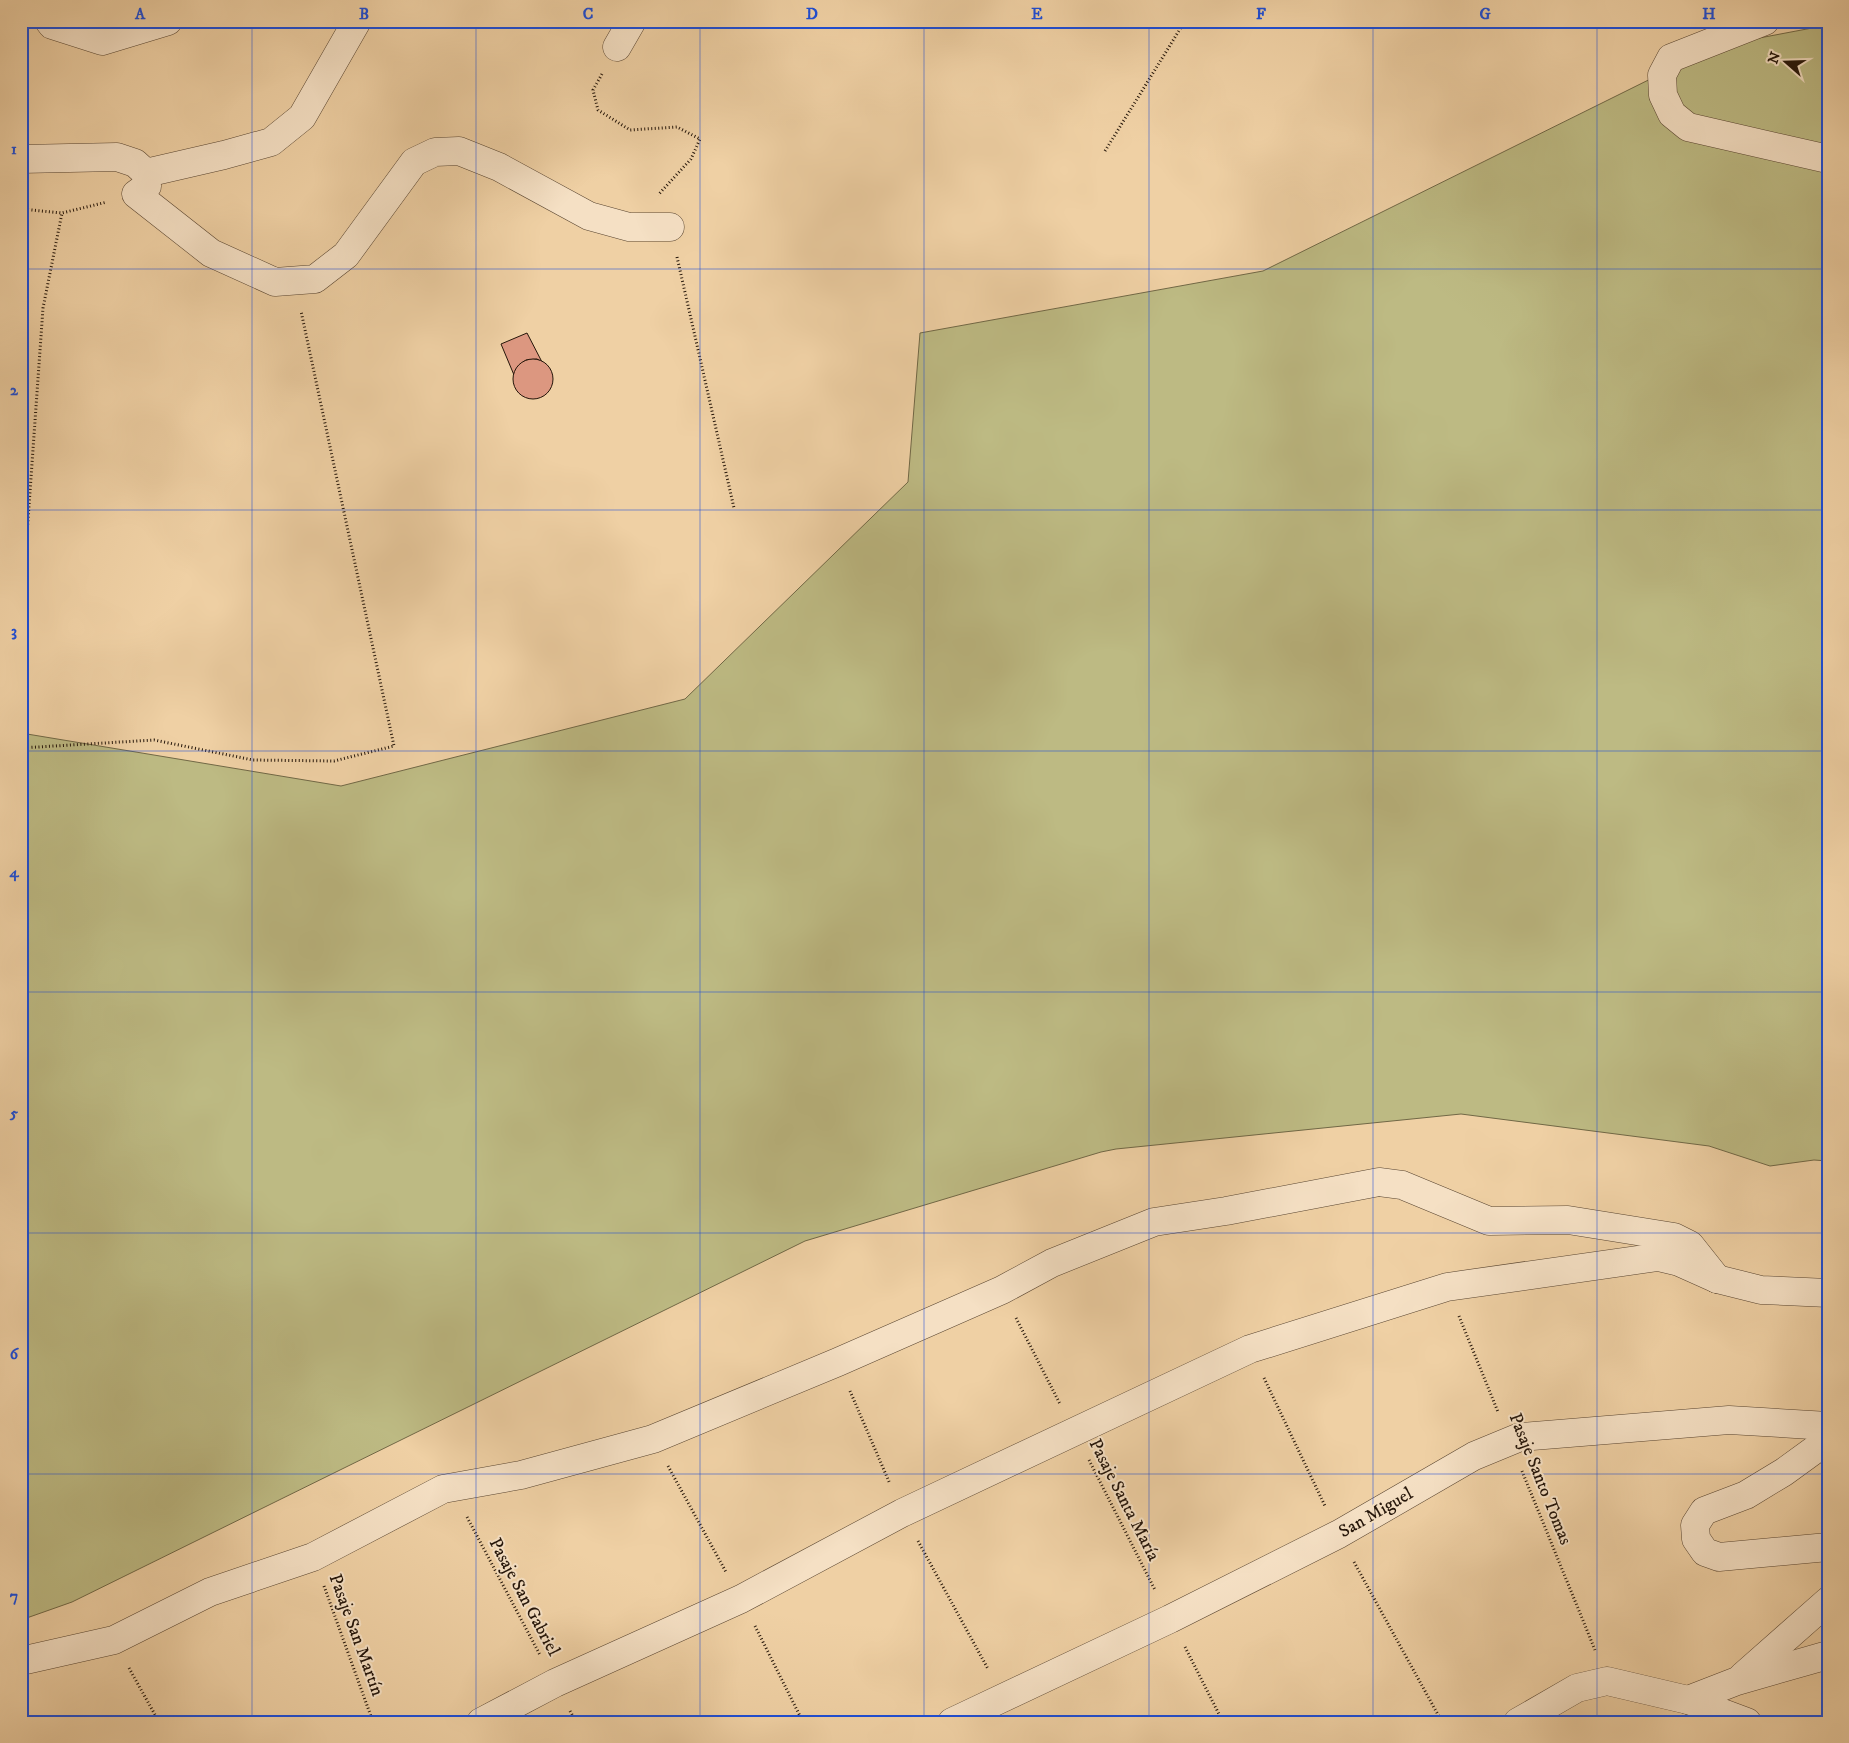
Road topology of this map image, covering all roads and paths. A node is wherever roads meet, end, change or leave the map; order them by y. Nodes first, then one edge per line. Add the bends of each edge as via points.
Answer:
1 (49, 21) edge
2 (168, 21) edge
3 (357, 21) edge
4 (632, 21) edge
5 (1185, 21) edge
6 (1765, 21) edge
7 (617, 47) joint
8 (1105, 151) dead end
9 (21, 159) edge
10 (1828, 159) edge
11 (141, 184) junction
12 (21, 208) edge
13 (62, 213) junction
14 (629, 227) junction
15 (670, 227) joint
16 (295, 281) junction
17 (734, 508) dead end
18 (21, 619) edge
19 (21, 748) edge
20 (1717, 1279) junction
21 (1447, 1287) junction
22 (1002, 1290) junction
23 (1828, 1293) edge
24 (838, 1362) junction
25 (1828, 1426) edge
26 (1074, 1432) junction
27 (1828, 1440) edge
28 (1510, 1441) junction
29 (443, 1488) junction
30 (902, 1513) junction
31 (1828, 1547) edge
32 (313, 1557) junction
33 (1828, 1601) edge
34 (1170, 1618) junction
35 (114, 1640) junction
36 (1828, 1655) edge
37 (21, 1662) edge
38 (1607, 1681) junction
39 (1738, 1681) junction
40 (555, 1684) junction
41 (1004, 1697) junction
42 (1688, 1700) junction
43 (159, 1722) edge
44 (373, 1722) edge
45 (481, 1722) edge
46 (576, 1722) edge
47 (952, 1722) edge
48 (1223, 1722) edge
49 (1518, 1722) edge
50 (1747, 1722) edge

1 - 2 street via 102,41
3 - 11 street via 302,117 271,142
4 - 7 street
5 - 8 path
6 - 10 street via 1671,58 1662,75 1663,95 1672,114 1688,127
7 - 14 path via 593,90 598,110 630,130 677,128 700,139 691,159
9 - 11 street via 117,157 135,163
11 - 13 path
11 - 16 street via 211,253 275,282
12 - 13 path
13 - 18 path via 43,308
14 - 15 street
14 - 16 street via 589,216 499,167 459,150 435,152 414,162 346,254 315,280
15 - 17 path
16 - 19 path via 394,746 334,761 253,760 154,740
20 - 21 street via 1679,1262 1658,1258
20 - 22 street via 1690,1245 1674,1238 1568,1220 1489,1221 1402,1185 1379,1182 1154,1222 1052,1263
20 - 23 street via 1761,1290
21 - 26 street via 1250,1349
21 - 28 path, Pasaje Santo Tomas
22 - 24 street
22 - 26 path, Pasaje Santa María
24 - 29 street via 653,1439 521,1475
24 - 30 path
25 - 28 street, San Miguel via 1729,1420 1520,1437
26 - 30 street
26 - 34 path, Pasaje Santa María
27 - 31 street via 1746,1495 1704,1511 1695,1525 1696,1539 1705,1552 1719,1557
28 - 34 street, San Miguel via 1474,1456 1339,1534
28 - 38 path, Pasaje Santo Tomas
29 - 32 street
29 - 40 path, Pasaje San Gabriel via 464,1512
30 - 40 street via 741,1599
30 - 41 path
32 - 35 street via 210,1592
32 - 44 path, Pasaje San Martín
33 - 39 street
34 - 41 street, San Miguel
34 - 48 path, Pasaje Santa María
35 - 37 street
35 - 43 path
36 - 39 street
38 - 42 street
38 - 49 street via 1577,1688
39 - 42 street
40 - 45 street
40 - 46 path, Pasaje San Gabriel
41 - 47 street, San Miguel
42 - 50 street

